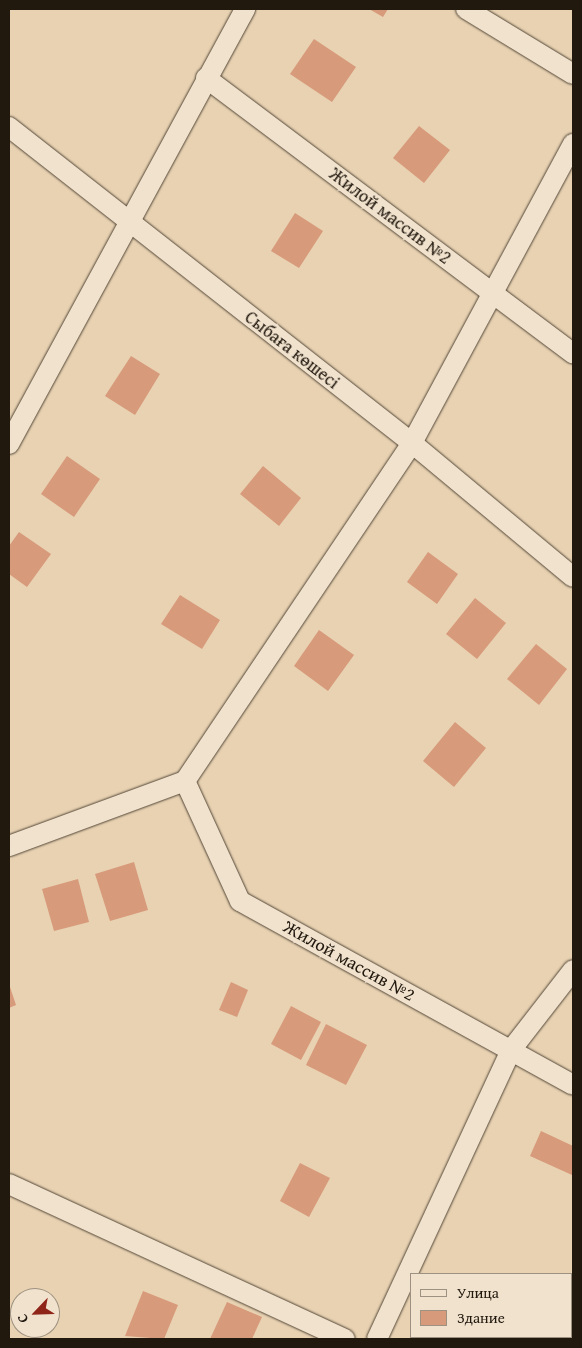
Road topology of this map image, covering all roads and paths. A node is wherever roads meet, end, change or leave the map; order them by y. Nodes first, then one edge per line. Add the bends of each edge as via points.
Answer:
1 (245, 9) edge
2 (466, 9) edge
3 (573, 74) edge
4 (206, 78) junction
5 (9, 127) edge
6 (573, 144) edge
7 (127, 222) junction
8 (493, 293) junction
9 (573, 354) edge
10 (412, 442) junction
11 (9, 444) edge
12 (573, 577) edge
13 (185, 781) junction
14 (9, 846) edge
15 (573, 970) edge
16 (511, 1050) junction
17 (573, 1085) edge
18 (9, 1184) edge
19 (345, 1339) edge
20 (377, 1339) edge

1 - 4 street
2 - 3 street
4 - 7 street
4 - 8 street, Жилой массив №2
5 - 7 street, Сыбаға көшесі
6 - 8 street
7 - 10 street, Сыбаға көшесі
7 - 11 street
8 - 9 street, Жилой массив №2
8 - 10 street
10 - 12 street, Сыбаға көшесі
10 - 13 street
13 - 14 street
13 - 16 street, Жилой массив №2 via 240,901
15 - 16 street
16 - 17 street, Жилой массив №2
16 - 20 street
18 - 19 street

